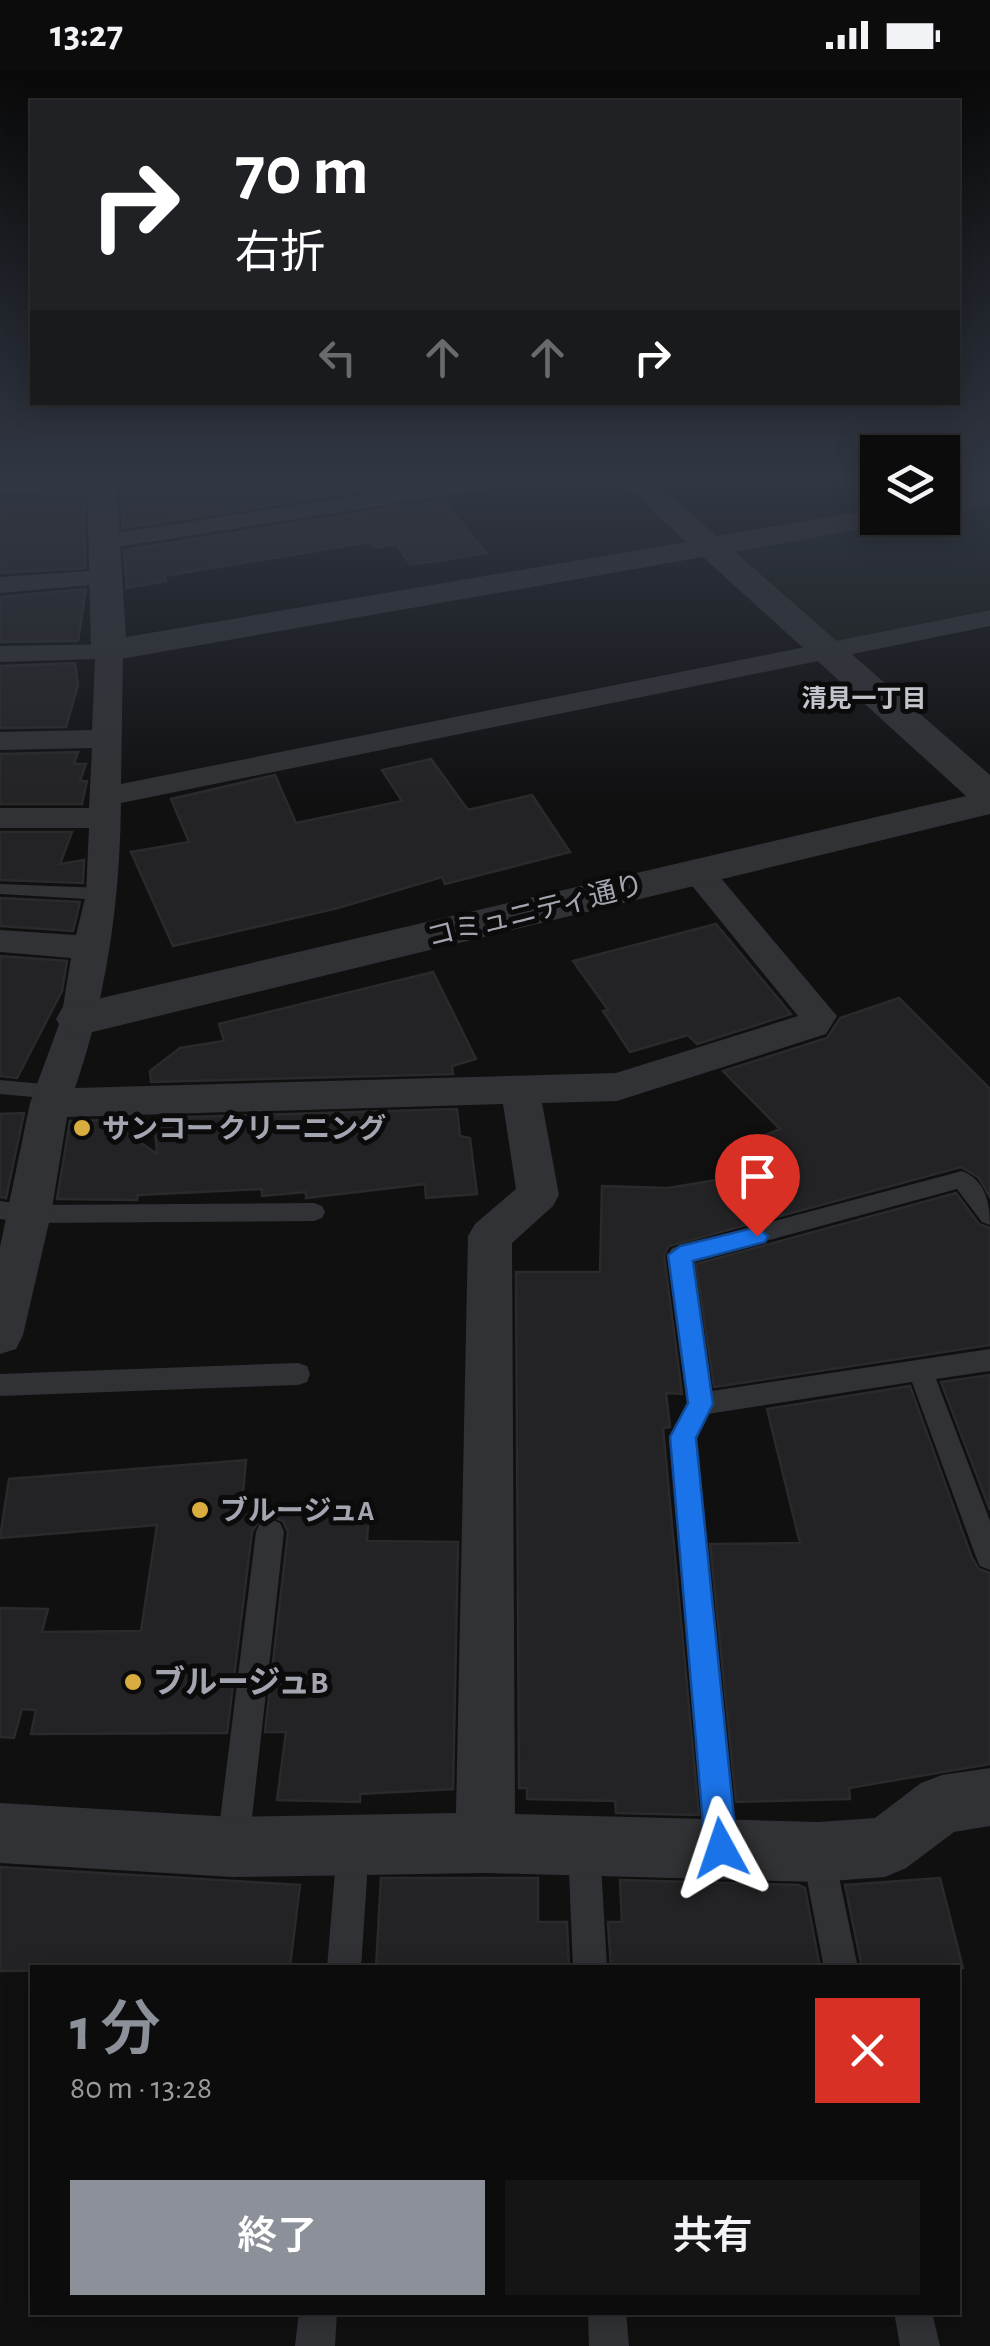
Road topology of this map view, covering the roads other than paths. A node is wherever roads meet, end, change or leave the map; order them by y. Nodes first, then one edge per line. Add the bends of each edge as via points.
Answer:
1 (106, 588) edge
2 (471, 588) edge
3 (753, 588) edge
4 (990, 618) edge
5 (109, 650) junction
6 (823, 650) junction
7 (0, 654) edge
8 (106, 739) junction
9 (0, 741) edge
10 (990, 799) edge
11 (107, 807) junction
12 (0, 818) edge
13 (697, 870) junction
14 (0, 889) edge
15 (104, 894) junction
16 (0, 941) edge
17 (90, 948) junction
18 (80, 1019) junction
19 (0, 1087) edge
20 (520, 1089) junction
21 (52, 1098) junction
22 (15, 1212) edge
23 (314, 1212) dead end
24 (990, 1216) edge
25 (2, 1314) edge
26 (990, 1360) edge
27 (921, 1372) junction
28 (298, 1374) dead end
29 (0, 1385) edge
30 (700, 1404) junction
31 (270, 1532) dead end
32 (990, 1557) edge
33 (990, 1797) edge
34 (0, 1833) edge
35 (485, 1843) junction
36 (233, 1847) junction
37 (353, 1847) junction
38 (584, 1847) junction
39 (721, 1848) junction
40 (818, 1852) junction
41 (344, 1965) edge
42 (590, 1965) edge
43 (841, 1965) edge
44 (318, 2315) edge
45 (607, 2315) edge
46 (914, 2315) edge
47 (315, 2346) edge
48 (609, 2346) edge
49 (920, 2346) edge

1 - 5 street
2 - 5 street
3 - 6 street
4 - 6 street
5 - 7 street
5 - 8 street
6 - 10 street
6 - 11 street
8 - 9 street
8 - 11 street
10 - 13 street, コミュニティ通り via 829,844
11 - 12 street
11 - 15 street
13 - 18 street, コミュニティ通り
13 - 20 street via 818,1016 813,1024 617,1086
14 - 15 lane
15 - 17 street
16 - 17 street
17 - 18 street
18 - 21 street
19 - 21 lane
20 - 21 street
20 - 35 street via 538,1195 490,1236
21 - 22 street
22 - 23 lane
22 - 25 street
24 - 30 lane via 962,1179 680,1255
26 - 27 lane
27 - 30 lane
27 - 32 lane
28 - 29 lane
30 - 39 lane via 683,1437
31 - 36 lane
33 - 40 street via 942,1804 885,1847
34 - 36 street
35 - 37 street
35 - 38 street
36 - 37 street
37 - 41 lane
38 - 39 street
38 - 42 lane
39 - 40 street
40 - 43 lane
44 - 47 lane
45 - 48 lane
46 - 49 lane

